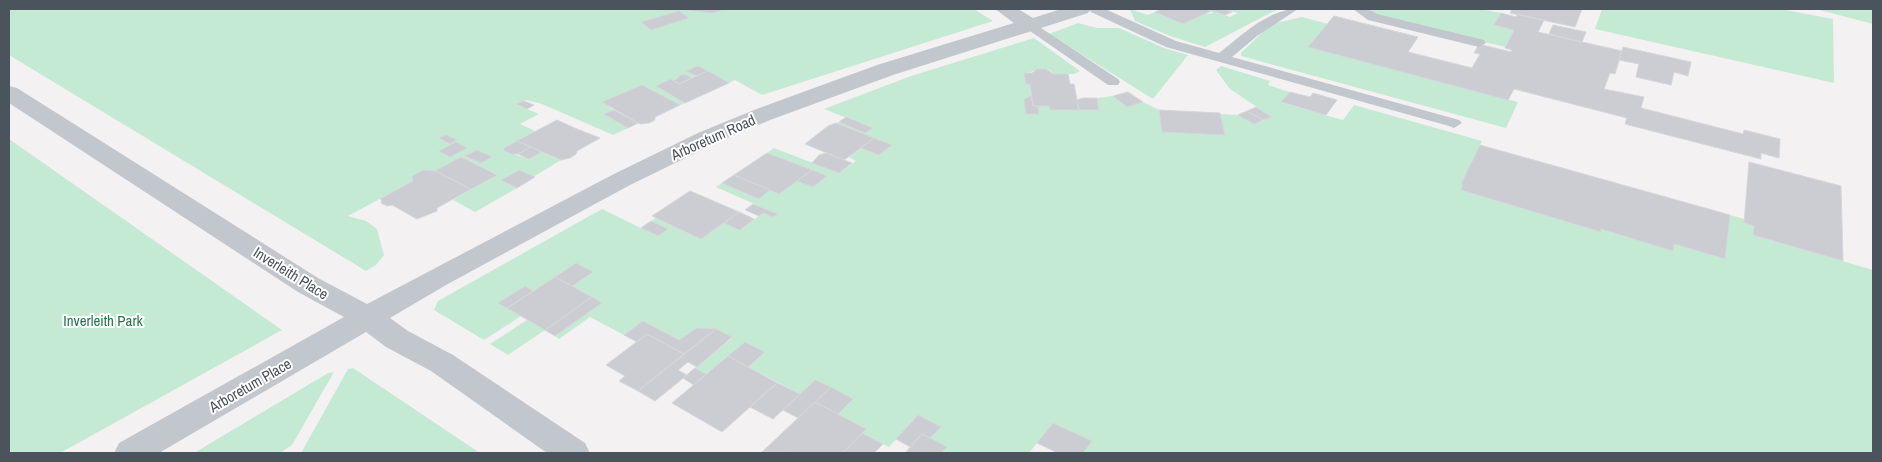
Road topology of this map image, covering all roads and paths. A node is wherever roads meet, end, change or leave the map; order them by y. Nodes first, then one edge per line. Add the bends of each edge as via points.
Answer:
1 (1005, 9) edge
2 (1081, 9) edge
3 (1095, 9) edge
4 (1292, 9) edge
5 (1359, 9) edge
6 (1032, 26) junction
7 (1479, 42) dead end
8 (1222, 58) junction
9 (1113, 82) dead end
10 (9, 93) edge
11 (1454, 123) dead end
12 (369, 318) junction
13 (131, 453) edge
14 (573, 453) edge

1 - 6 street
2 - 6 street, Arboretum Road
3 - 8 lane via 1170,44
4 - 8 lane via 1252,33
5 - 7 lane via 1373,17
6 - 9 lane
6 - 12 street, Arboretum Road via 885,70 707,138 436,278
8 - 11 lane
10 - 12 street, Inverleith Place via 308,285
12 - 13 street, Arboretum Place
12 - 14 street, Inverleith Place via 397,339 442,363

